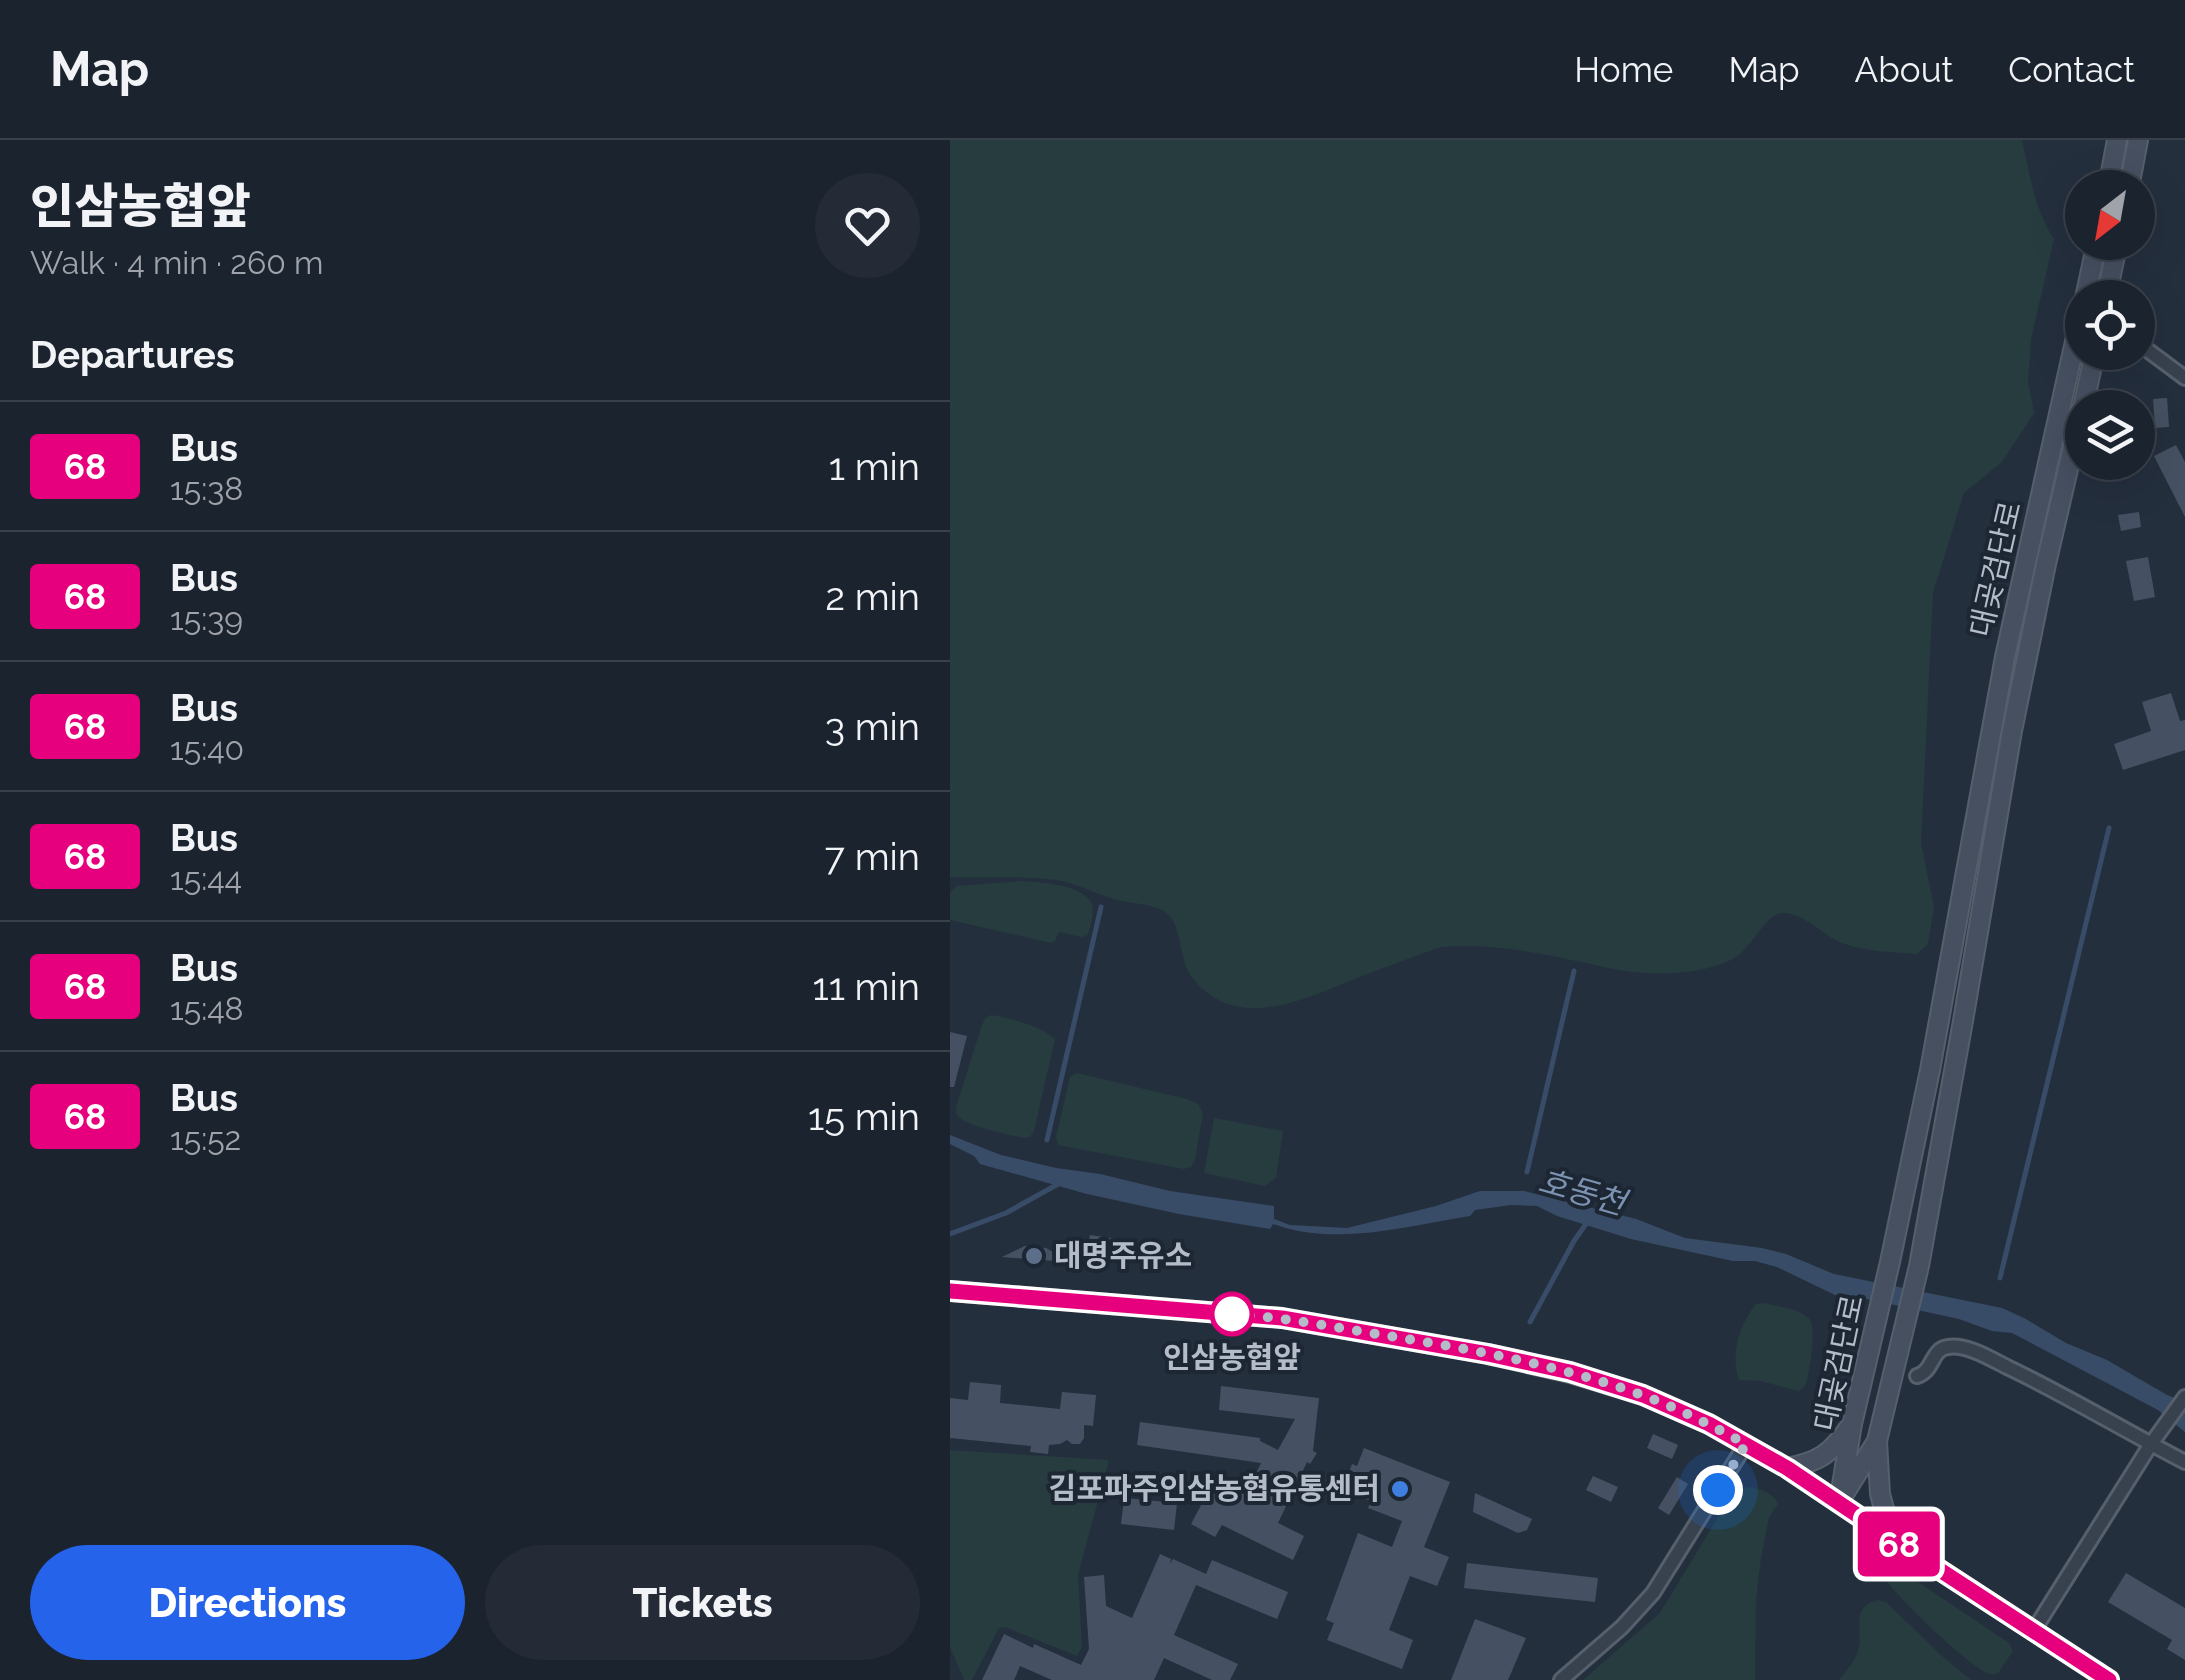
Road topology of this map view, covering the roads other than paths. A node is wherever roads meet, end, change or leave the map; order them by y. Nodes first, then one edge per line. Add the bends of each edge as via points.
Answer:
1 (2117, 140) edge
2 (2138, 140) edge
3 (2111, 170) edge
4 (2132, 170) edge
5 (2155, 356) edge
6 (2069, 370) edge
7 (2185, 378) edge
8 (2066, 480) edge
9 (950, 1291) edge
10 (1917, 1376) dead end
11 (2185, 1397) edge
12 (1852, 1424) junction
13 (1877, 1441) junction
14 (2153, 1441) junction
15 (1746, 1444) junction
16 (2185, 1462) edge
17 (1787, 1468) junction
18 (1839, 1503) junction
19 (1903, 1546) junction
20 (2034, 1630) junction
21 (1561, 1680) edge
22 (2109, 1680) edge

1 - 3 main road
2 - 4 main road
5 - 7 street
6 - 12 main road, 대곶검단로 via 2005,657 1930,1070
8 - 13 main road, 대곶검단로 via 2012,731 1918,1266
9 - 15 main road via 1282,1318 1470,1350 1643,1395
10 - 14 street via 1944,1346 1956,1347
11 - 14 street
12 - 17 main road via 1821,1458
12 - 18 main road, 대곶검단로
13 - 18 main road, 대곶검단로
13 - 19 main road via 1880,1494
14 - 16 street
14 - 20 street
15 - 17 main road
15 - 21 street via 1642,1607
17 - 18 main road
18 - 19 main road
19 - 20 main road
20 - 22 main road

